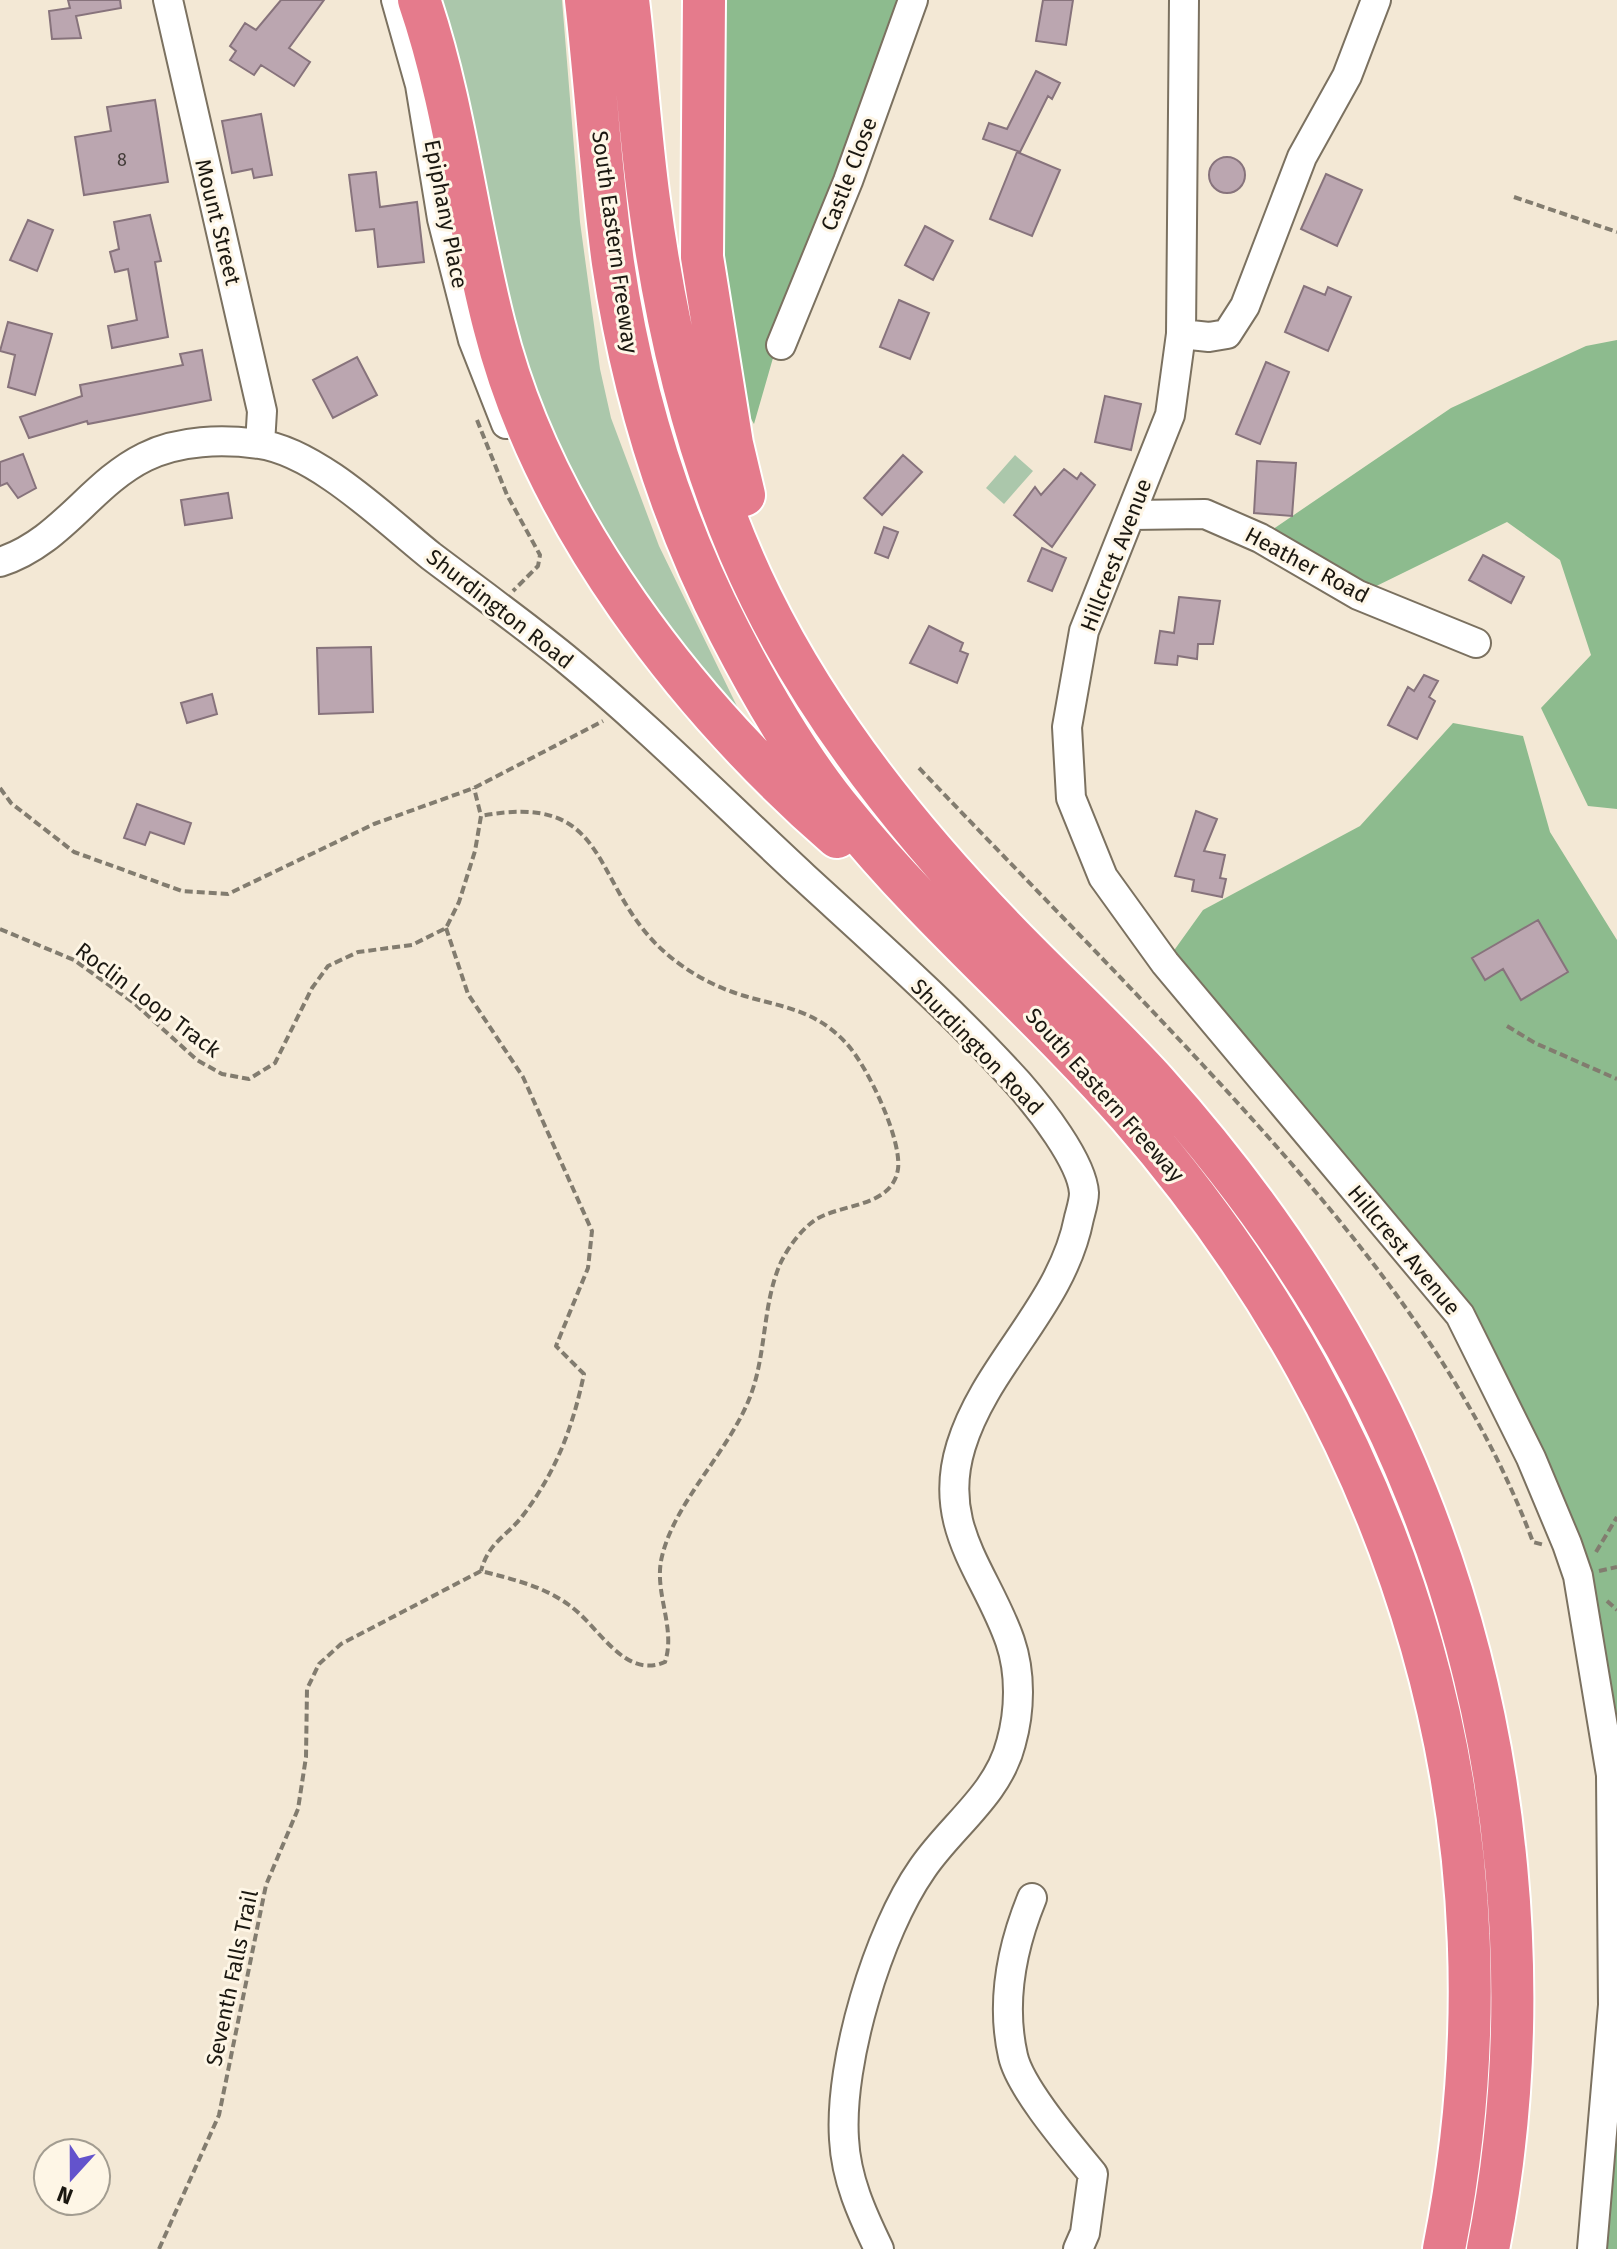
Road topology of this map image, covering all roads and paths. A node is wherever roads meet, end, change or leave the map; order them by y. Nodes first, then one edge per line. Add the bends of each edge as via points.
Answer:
1 (168, 0) edge
2 (396, 0) edge
3 (419, 0) edge
4 (586, 0) edge
5 (628, 0) edge
6 (704, 0) edge
7 (913, 0) edge
8 (1184, 0) edge
9 (1376, 0) edge
10 (1514, 197) dead end
11 (1617, 232) edge
12 (1181, 334) junction
13 (781, 345) dead end
14 (485, 376) junction
15 (506, 424) dead end
16 (260, 444) junction
17 (1132, 515) junction
18 (0, 562) edge
19 (499, 608) junction
20 (1476, 643) dead end
21 (618, 704) junction
22 (919, 768) dead end
23 (0, 788) edge
24 (474, 788) junction
25 (481, 816) junction
26 (937, 856) junction
27 (446, 928) junction
28 (0, 929) edge
29 (983, 965) junction
30 (1507, 1026) dead end
31 (1617, 1079) edge
32 (1617, 1517) edge
33 (1567, 1544) junction
34 (481, 1571) junction
35 (1578, 1576) junction
36 (1032, 1898) dead end
37 (1609, 2166) edge
38 (159, 2249) edge
39 (879, 2249) edge
40 (1078, 2249) edge
41 (1444, 2249) edge
42 (1488, 2249) edge
43 (1592, 2249) edge

1 - 16 street, Mount Street via 262,411
2 - 14 street, Epiphany Place via 422,97 442,219
3 - 29 highway via 445,90 497,336 526,419 576,524 642,628 702,700 821,823
4 - 29 highway, South Eastern Freeway via 613,262 633,371 675,508 730,633 839,809
5 - 26 highway, South Eastern Freeway via 664,297 718,499 761,598 812,688 870,774
6 - 26 highway via 702,257 741,489 781,591
7 - 13 street, Castle Close
8 - 12 street, Hillcrest Avenue
9 - 12 street via 1347,76 1302,157 1245,306 1227,334
10 - 11 path
12 - 17 street, Hillcrest Avenue via 1170,415
14 - 15 street, Epiphany Place
14 - 19 path via 471,390 481,431 540,560
16 - 18 street, Shurdington Road via 192,442 144,457 54,533 25,554
16 - 19 street, Shurdington Road via 289,452 340,484
17 - 20 street, Heather Road via 1205,514 1260,538 1358,595
17 - 33 street, Hillcrest Avenue via 1084,631 1067,727 1071,798 1078,820 1103,877 1165,963 1460,1315
19 - 21 street, Shurdington Road
21 - 24 path via 601,724
21 - 39 street, Shurdington Road via 1018,1083 1062,1139 1084,1190 1073,1249 1041,1310 979,1404 960,1449 954,1510 974,1569 1010,1643 1019,1693 1010,1749 979,1804 922,1869 886,1935 847,2066 844,2140 854,2197
22 - 33 path via 1295,1166 1381,1270 1449,1373 1515,1492 1533,1542
23 - 24 path via 11,803 74,852 182,891 228,894 374,824
24 - 25 path
25 - 27 path via 475,851
25 - 34 path via 548,814 570,821 588,839 642,929 665,953 713,985 812,1016 845,1041 864,1066 898,1155 898,1172 890,1188 816,1220 795,1239 781,1263 749,1399 673,1528 661,1562 670,1646 665,1662 650,1668 635,1665 569,1605 533,1585
26 - 42 highway, South Eastern Freeway via 1085,1007 1231,1171 1285,1246 1355,1365 1417,1494 1478,1696 1509,1901 1506,2117
27 - 28 path, Roclin Loop Track via 412,945 358,952 328,966 275,1063 249,1079 222,1074 197,1060 134,1003 74,960
27 - 34 path via 468,994 523,1077 592,1231 588,1268 556,1346 584,1374 572,1429 523,1516 486,1551
29 - 41 highway, South Eastern Freeway via 1130,1116 1261,1288 1314,1376 1362,1474 1399,1572 1452,1777 1465,1884 1471,1993 1467,2095
30 - 31 path
32 - 35 path
33 - 35 street, Hillcrest Avenue
34 - 38 path, Seventh Falls Trail via 341,1644 319,1664 307,1689 306,1757 298,1809 266,1885 219,2115
35 - 37 street, Hillcrest Avenue via 1611,1775
36 - 40 street via 1018,1931 1009,1983 1013,2058 1048,2119 1093,2174
37 - 43 street, Hillcrest Avenue

